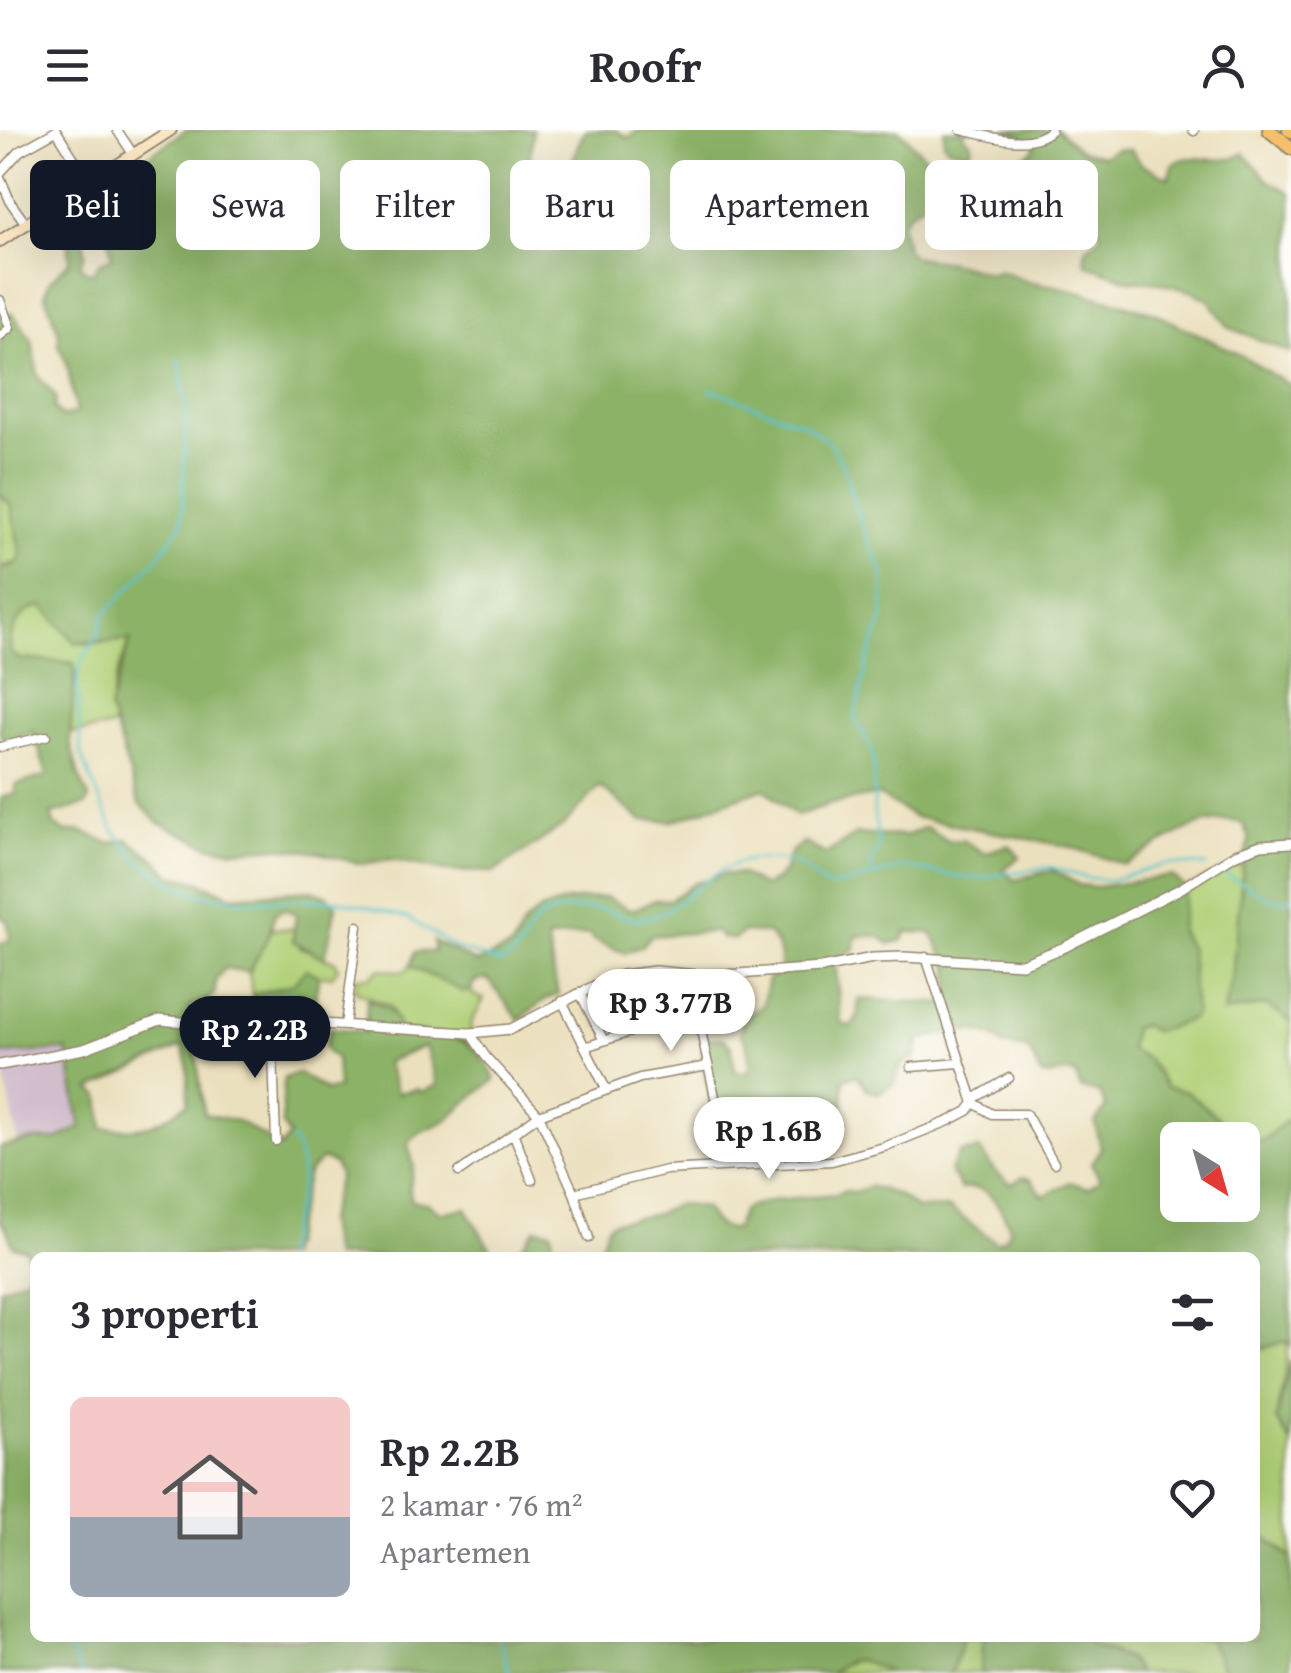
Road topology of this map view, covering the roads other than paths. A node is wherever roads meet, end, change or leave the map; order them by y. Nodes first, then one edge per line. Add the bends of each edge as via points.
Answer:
1 (56, 130) edge
2 (117, 130) edge
3 (171, 130) edge
4 (961, 130) edge
5 (1050, 130) edge
6 (1268, 130) edge
7 (1291, 148) edge
8 (133, 154) junction
9 (75, 160) edge
10 (123, 160) edge
11 (0, 175) edge
12 (30, 221) edge
13 (26, 224) junction
14 (0, 240) edge
15 (0, 300) edge
16 (0, 336) edge
17 (46, 736) dead end
18 (0, 747) edge
19 (1291, 842) edge
20 (358, 926) dead end
21 (926, 957) junction
22 (698, 975) junction
23 (580, 993) junction
24 (562, 1001) junction
25 (272, 1021) junction
26 (345, 1025) junction
27 (636, 1030) dead end
28 (470, 1033) junction
29 (603, 1039) junction
30 (585, 1048) junction
31 (960, 1063) junction
32 (0, 1065) edge
33 (708, 1066) junction
34 (911, 1067) dead end
35 (1008, 1078) dead end
36 (606, 1088) junction
37 (975, 1100) junction
38 (540, 1115) junction
39 (514, 1135) junction
40 (276, 1141) dead end
41 (1054, 1164) dead end
42 (726, 1166) junction
43 (459, 1172) dead end
44 (532, 1180) dead end
45 (574, 1193) junction
46 (589, 1238) dead end

1 - 9 street
1 - 11 street via 20,151
2 - 8 street
3 - 8 main road
4 - 5 street via 1025,141
6 - 7 highway
8 - 10 main road
11 - 13 street
12 - 13 main road
13 - 14 main road
15 - 16 street via 10,328
17 - 18 street
19 - 21 street via 1261,844 1038,959 1011,965
20 - 26 street
21 - 22 street
21 - 31 street
22 - 23 street via 632,974
22 - 33 street
23 - 24 street
23 - 29 street
24 - 28 street via 511,1029
24 - 30 street
25 - 26 street
25 - 32 street via 160,1020 84,1049
25 - 40 street
26 - 28 street
27 - 29 street
28 - 38 street
29 - 30 street
30 - 36 street
31 - 34 street
31 - 37 street
33 - 36 street
33 - 42 street
35 - 37 street
36 - 38 street
37 - 41 street via 992,1114 1026,1114
37 - 42 street via 960,1116 855,1156
38 - 39 street
38 - 45 street
39 - 43 street
39 - 44 street
42 - 45 street via 666,1170
45 - 46 street

